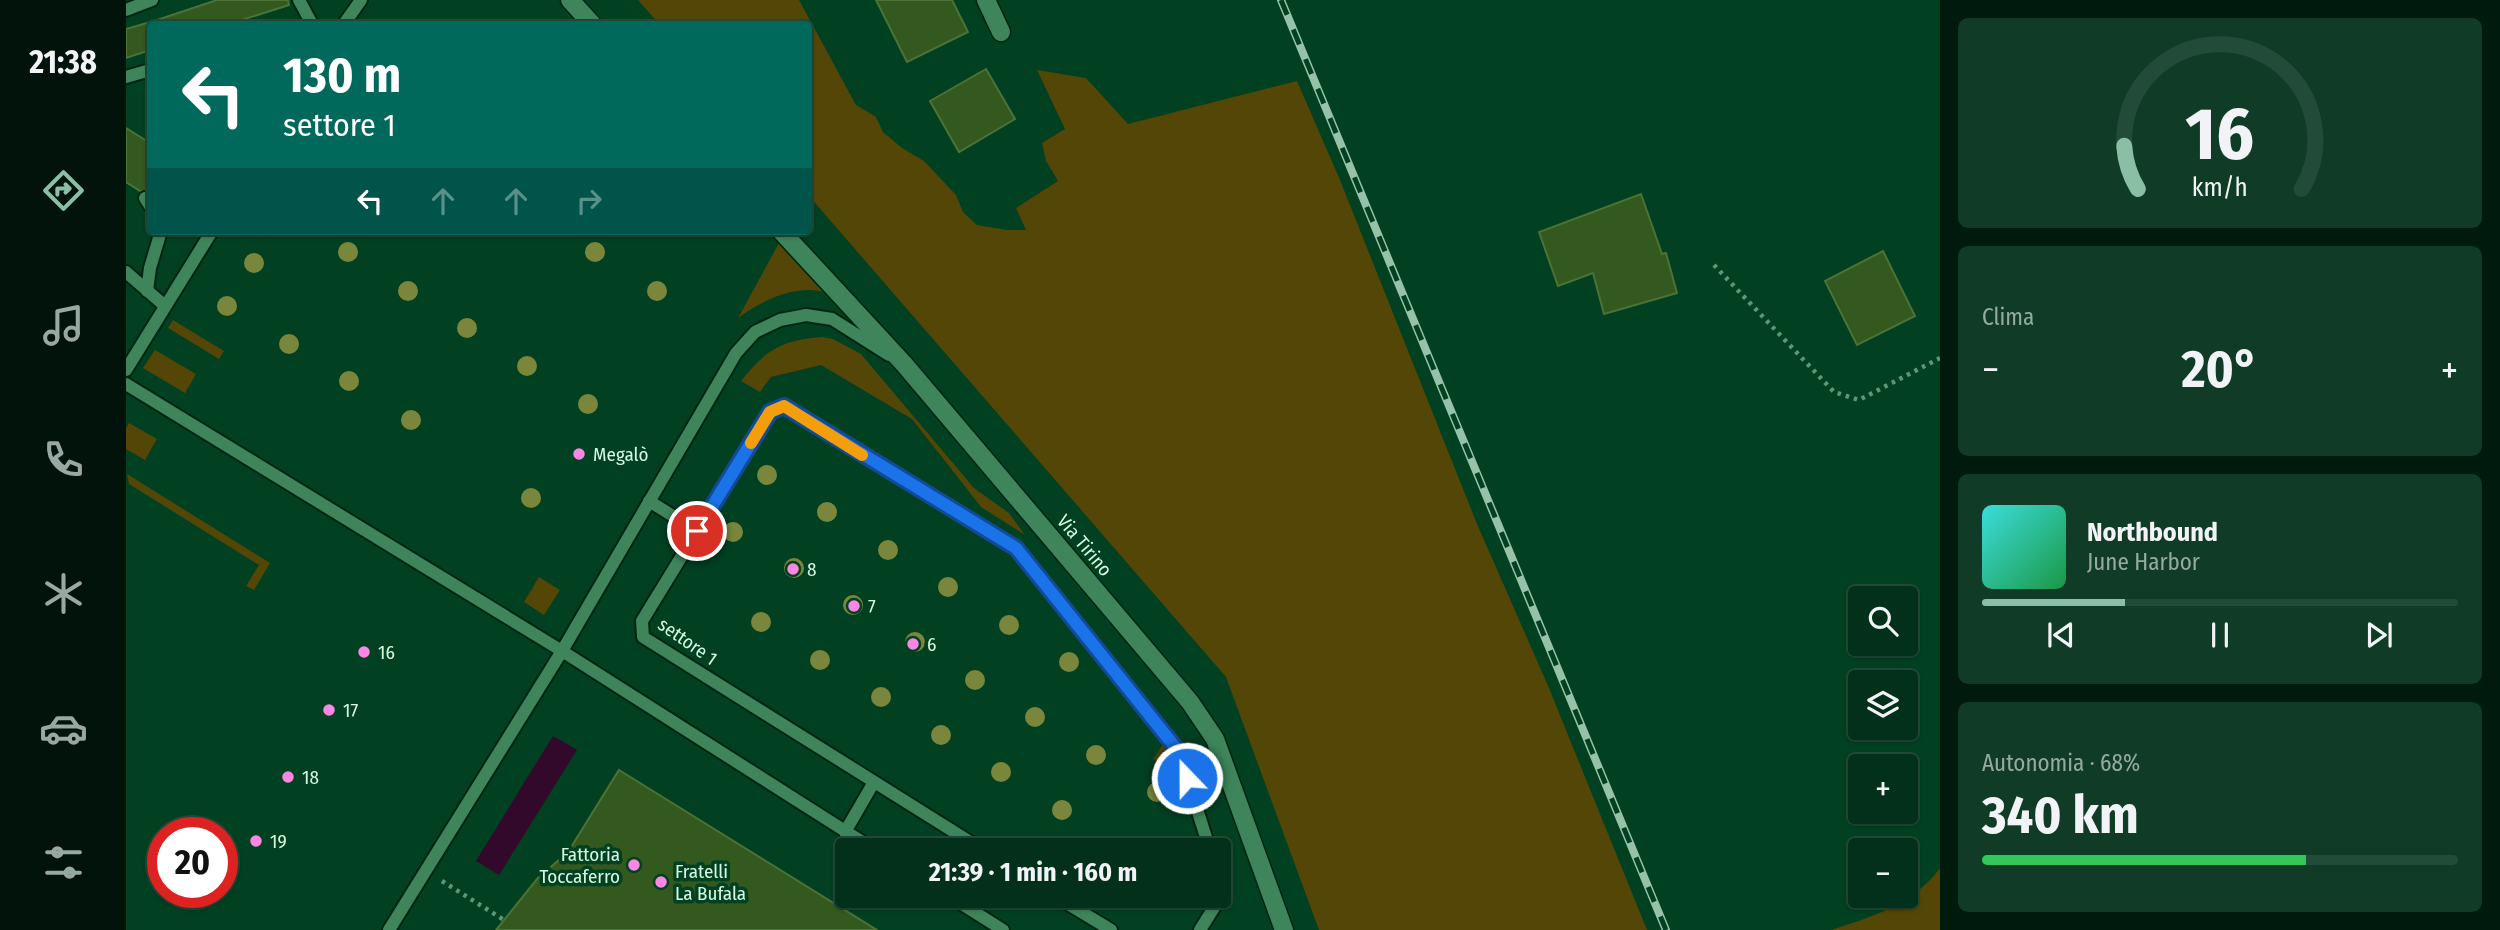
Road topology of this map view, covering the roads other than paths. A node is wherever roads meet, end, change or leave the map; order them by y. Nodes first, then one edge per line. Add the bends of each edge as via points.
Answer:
1 (152, 0) edge
2 (299, 0) edge
3 (361, 0) edge
4 (570, 0) edge
5 (986, 0) edge
6 (126, 9) edge
7 (310, 21) edge
8 (345, 21) edge
9 (589, 21) edge
10 (1001, 32) dead end
11 (147, 71) edge
12 (126, 77) edge
13 (160, 235) edge
14 (209, 235) edge
15 (786, 235) edge
16 (126, 272) edge
17 (147, 291) junction
18 (165, 306) junction
19 (904, 364) junction
20 (126, 370) edge
21 (126, 384) edge
22 (649, 502) junction
23 (697, 531) junction
24 (562, 650) junction
25 (874, 782) junction
26 (845, 832) junction
27 (855, 838) edge
28 (964, 838) edge
29 (1206, 838) edge
30 (967, 908) edge
31 (1075, 908) edge
32 (1214, 908) edge
33 (389, 930) edge
34 (1003, 930) edge
35 (1111, 930) edge
36 (1200, 930) edge
37 (1284, 930) edge

1 - 6 lane
2 - 7 lane
3 - 8 lane
4 - 9 street
5 - 10 street
11 - 12 lane
13 - 17 lane
14 - 18 lane
15 - 19 street, Via Tirino
16 - 17 lane
17 - 18 lane
18 - 20 lane
19 - 22 lane via 832,319 806,315 755,332 736,353
19 - 37 street, Via Tirino via 1190,702 1215,739
21 - 24 lane
22 - 23 lane
22 - 24 lane
23 - 25 lane, settore 1 via 642,621 643,637
23 - 29 lane, settore 1 via 770,412 784,406 1016,548 1179,752
24 - 26 lane
24 - 33 lane
25 - 26 lane
25 - 28 lane, settore 1
26 - 27 lane
30 - 34 lane
31 - 35 lane
32 - 36 lane

